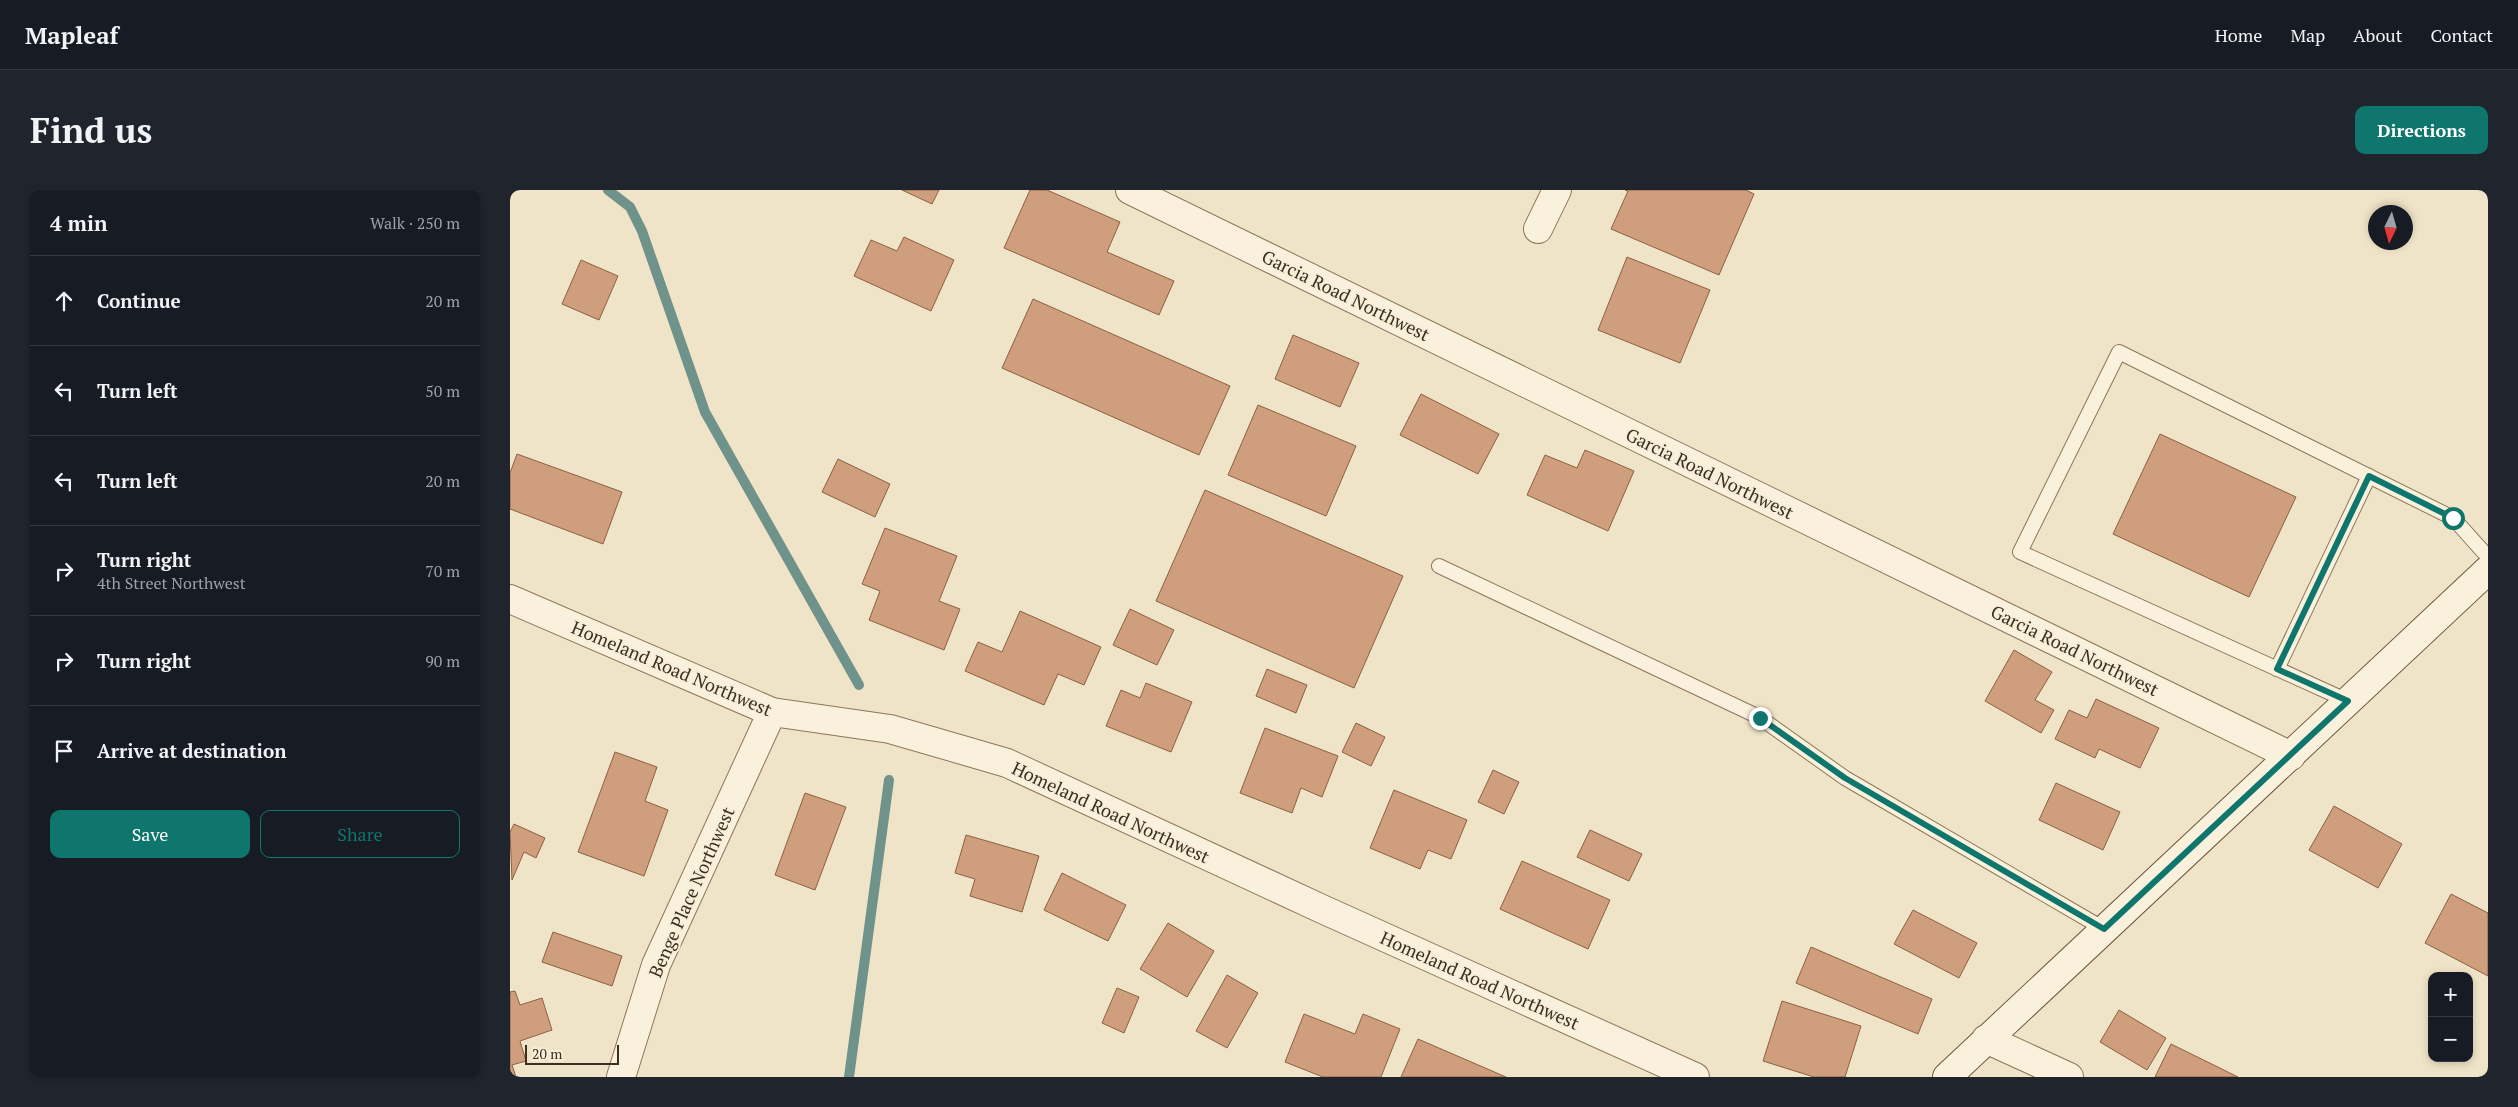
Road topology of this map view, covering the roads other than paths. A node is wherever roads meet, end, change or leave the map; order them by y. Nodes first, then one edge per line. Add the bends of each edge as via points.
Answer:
1 (1130, 190) edge
2 (1557, 190) edge
3 (1538, 229) dead end
4 (2369, 476) junction
5 (2488, 557) edge
6 (1439, 566) dead end
7 (2488, 570) edge
8 (510, 599) edge
9 (2277, 669) junction
10 (2348, 701) junction
11 (772, 712) junction
12 (2291, 756) junction
13 (2104, 929) junction
14 (1986, 1038) junction
15 (621, 1077) edge
16 (1695, 1077) edge
17 (1947, 1077) edge
18 (2069, 1077) edge

1 - 12 street, Garcia Road Northwest
2 - 3 street
4 - 5 lane via 2453,518
4 - 9 lane
4 - 9 lane via 2119,352 2020,552
6 - 13 lane via 1760,718 1845,778
7 - 10 street
8 - 11 street, Homeland Road Northwest
9 - 10 lane
10 - 12 street
11 - 15 street, Benge Place Northwest via 656,965
11 - 16 street, Homeland Road Northwest via 890,730 1007,763
12 - 13 street
13 - 14 street
14 - 17 street
14 - 18 street

